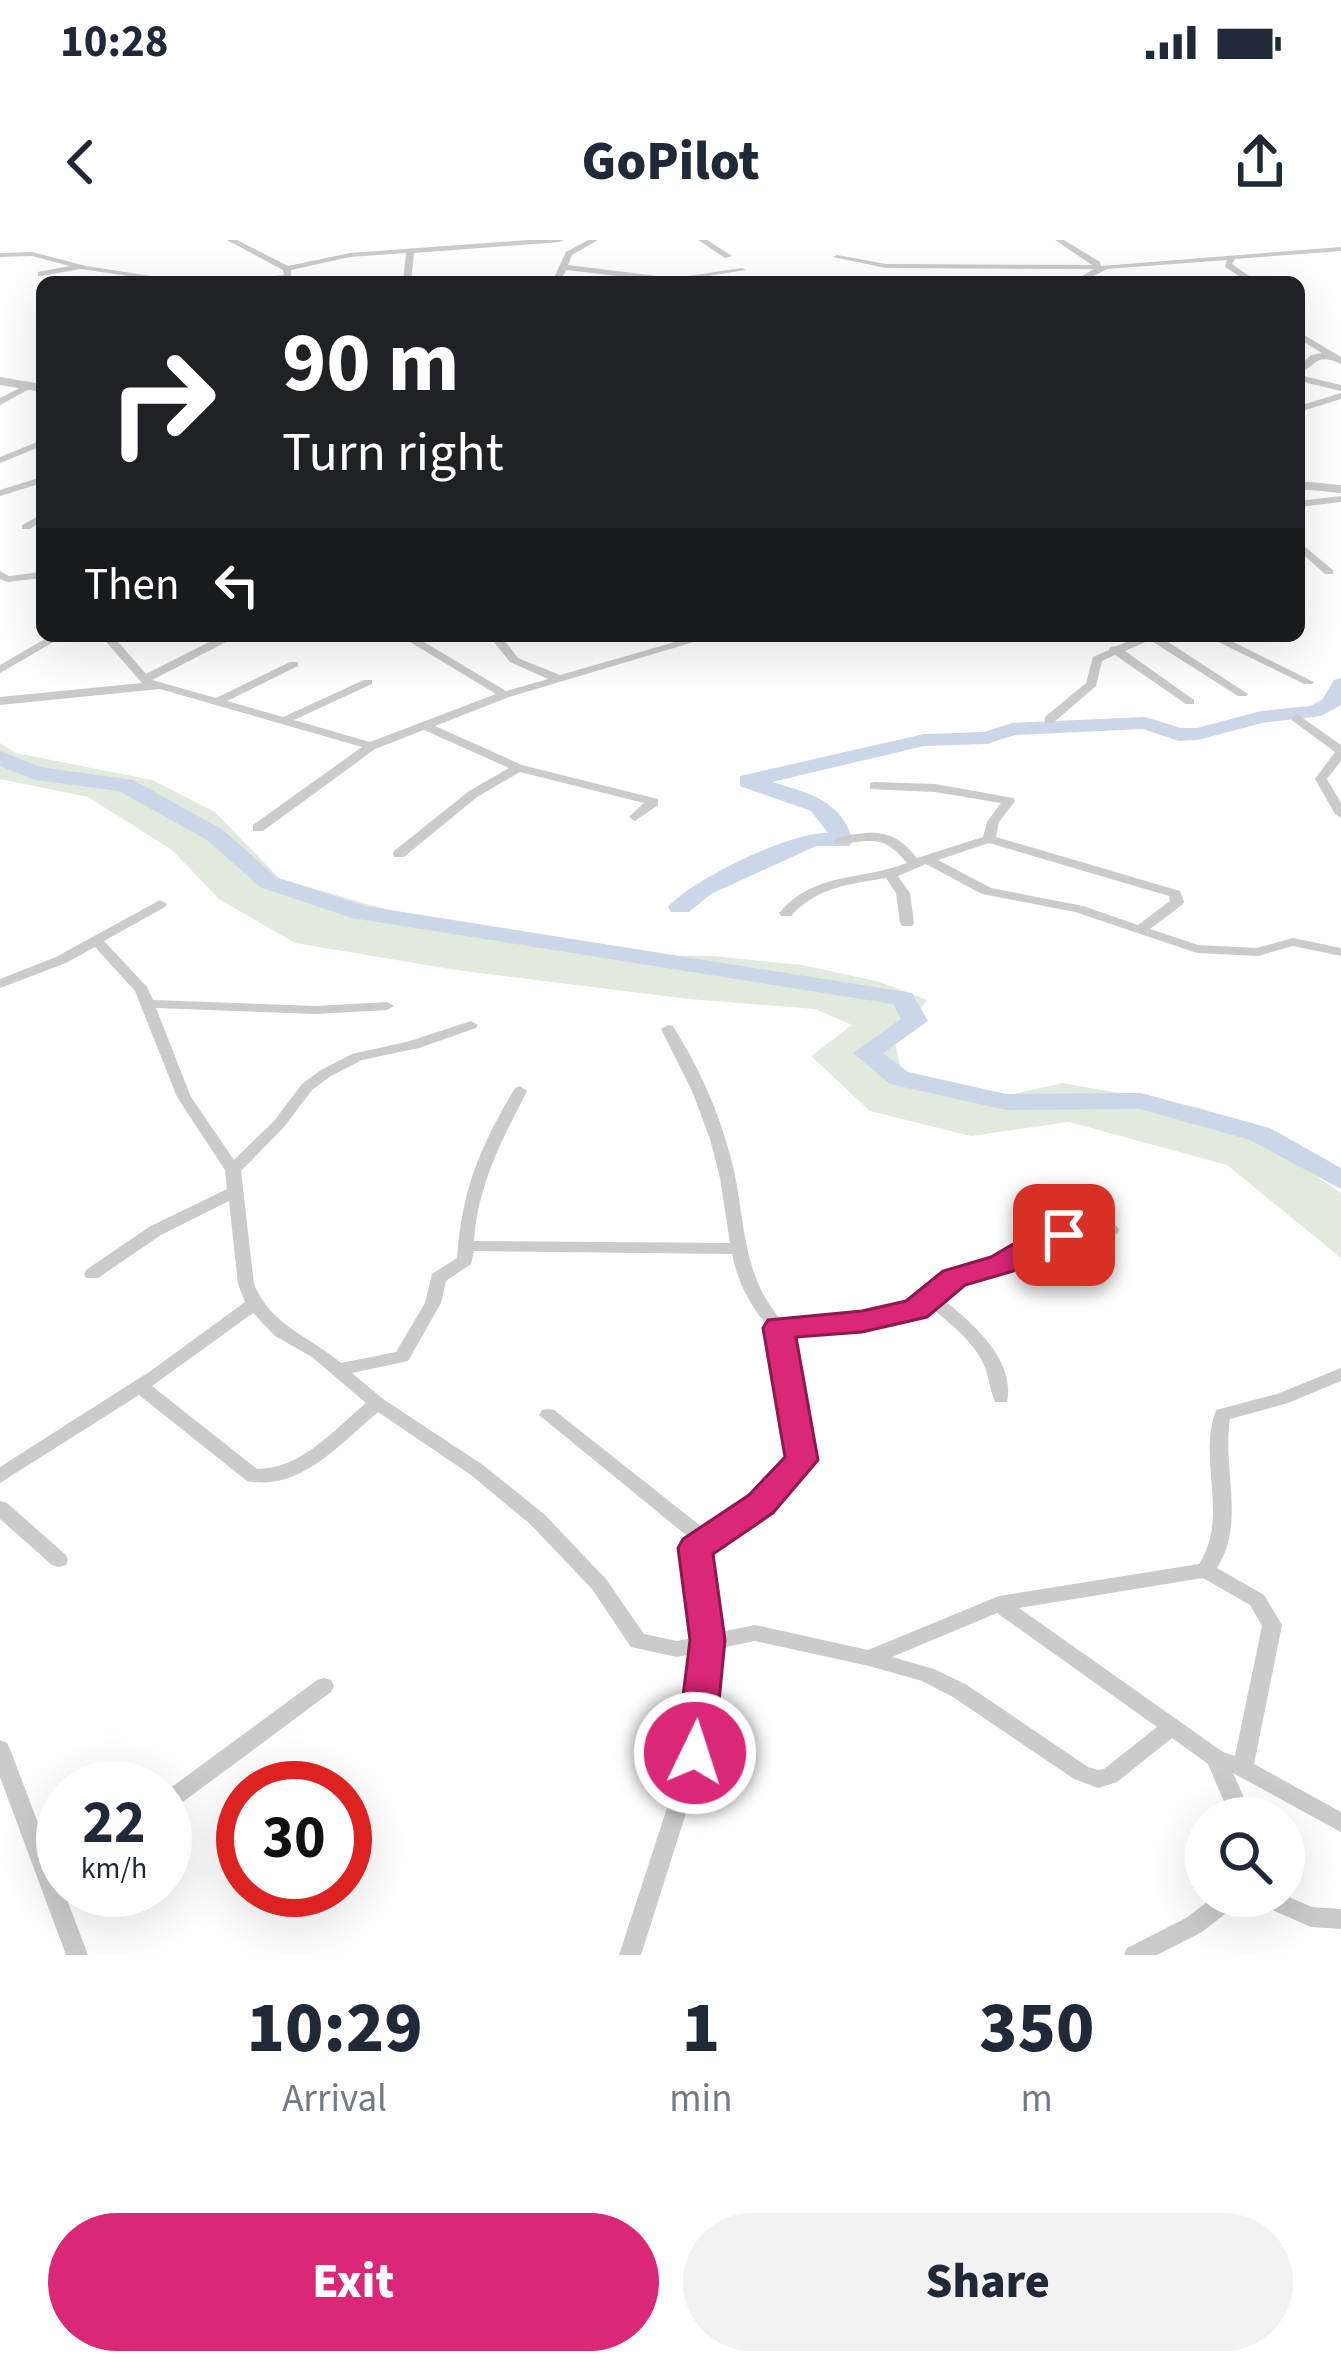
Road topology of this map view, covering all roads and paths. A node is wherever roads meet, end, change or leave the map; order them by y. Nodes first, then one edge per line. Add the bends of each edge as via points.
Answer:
1 (231, 240) edge
2 (341, 240) edge
3 (563, 240) edge
4 (702, 240) edge
5 (1059, 240) edge
6 (1329, 240) edge
7 (588, 241) edge
8 (493, 244) edge
9 (437, 245) edge
10 (1193, 246) dead end
11 (1341, 247) edge
12 (410, 250) junction
13 (0, 255) edge
14 (350, 255) junction
15 (728, 256) dead end
16 (1205, 256) junction
17 (837, 257) dead end
18 (1233, 257) junction
19 (82, 267) junction
20 (562, 267) junction
21 (1106, 267) junction
22 (287, 269) junction
23 (742, 270) dead end
24 (41, 274) dead end
25 (144, 276) edge
26 (288, 276) edge
27 (408, 276) edge
28 (558, 276) edge
29 (640, 276) edge
30 (701, 276) edge
31 (1088, 276) edge
32 (1245, 276) edge
33 (1305, 339) edge
34 (1336, 358) edge
35 (1305, 369) edge
36 (1305, 377) edge
37 (0, 381) edge
38 (36, 387) edge
39 (1341, 392) edge
40 (0, 402) edge
41 (1305, 407) edge
42 (36, 445) edge
43 (0, 460) edge
44 (36, 482) edge
45 (1305, 486) edge
46 (1341, 489) edge
47 (0, 493) edge
48 (1341, 499) edge
49 (1305, 504) edge
50 (36, 520) edge
51 (26, 526) dead end
52 (1305, 550) edge
53 (1329, 572) dead end
54 (36, 575) edge
55 (4, 576) edge
56 (0, 593) edge
57 (48, 642) edge
58 (112, 642) edge
59 (219, 642) edge
60 (416, 642) edge
61 (500, 642) edge
62 (687, 642) edge
63 (1133, 642) edge
64 (1160, 642) edge
65 (1225, 642) edge
66 (1114, 649) junction
67 (294, 664) dead end
68 (0, 670) edge
69 (559, 679) junction
70 (147, 682) junction
71 (368, 682) dead end
72 (1308, 682) dead end
73 (1242, 694) dead end
74 (505, 695) junction
75 (221, 700) junction
76 (0, 701) edge
77 (1190, 702) dead end
78 (1297, 718) dead end
79 (287, 719) junction
80 (1049, 720) dead end
81 (423, 725) junction
82 (371, 746) junction
83 (1341, 752) edge
84 (518, 767) junction
85 (874, 786) dead end
86 (1341, 814) edge
87 (635, 817) dead end
88 (258, 828) dead end
89 (989, 838) junction
90 (841, 841) dead end
91 (399, 854) dead end
92 (921, 861) junction
93 (890, 874) junction
94 (160, 904) dead end
95 (786, 914) dead end
96 (907, 923) dead end
97 (1139, 931) junction
98 (96, 940) junction
99 (1341, 952) edge
100 (0, 984) edge
101 (150, 1004) junction
102 (387, 1006) dead end
103 (471, 1025) dead end
104 (668, 1029) dead end
105 (520, 1090) dead end
106 (233, 1170) junction
107 (236, 1191) junction
108 (1111, 1230) dead end
109 (468, 1246) junction
110 (737, 1249) junction
111 (92, 1274) dead end
112 (931, 1299) junction
113 (254, 1304) junction
114 (778, 1328) junction
115 (339, 1369) junction
116 (1341, 1374) edge
117 (140, 1386) junction
118 (1001, 1398) dead end
119 (377, 1403) junction
120 (548, 1415) dead end
121 (0, 1476) edge
122 (0, 1508) edge
123 (704, 1539) junction
124 (59, 1560) dead end
125 (1205, 1570) junction
126 (999, 1604) junction
127 (707, 1640) junction
128 (869, 1658) junction
129 (324, 1685) dead end
130 (1173, 1726) junction
131 (0, 1748) edge
132 (1216, 1758) junction
133 (1244, 1768) junction
134 (192, 1784) edge
135 (1233, 1797) edge
136 (1341, 1823) edge
137 (36, 1830) edge
138 (1305, 1914) edge
139 (67, 1917) edge
140 (1203, 1917) edge
141 (1341, 1919) edge
142 (76, 1955) edge
143 (630, 1955) edge
144 (1135, 1955) edge

1 - 22 street
2 - 14 street
3 - 7 street
3 - 8 street
4 - 15 street
5 - 21 street
6 - 11 street
7 - 20 street
8 - 9 street
9 - 12 street
10 - 16 street
11 - 18 street
12 - 14 street
12 - 27 street
13 - 19 street
14 - 22 street
16 - 18 street
16 - 21 street
17 - 21 street via 886,266
18 - 32 street via 1228,265
19 - 24 street
19 - 25 street
20 - 28 street
20 - 29 street
21 - 31 street
22 - 26 street
23 - 30 street
33 - 34 street
34 - 35 street via 1312,357
36 - 39 street
37 - 38 street
38 - 40 street
39 - 41 street
42 - 43 street
44 - 47 street
45 - 46 street
48 - 49 street
50 - 51 street
52 - 53 street
54 - 55 street
55 - 56 street
57 - 68 street
58 - 70 street
59 - 70 street
60 - 74 street
61 - 69 street via 514,660
62 - 69 street
63 - 66 street
64 - 73 street
65 - 72 street
66 - 77 street
66 - 80 street via 1097,659 1092,684
67 - 75 street
69 - 74 street
70 - 75 street
70 - 76 street
71 - 79 street
74 - 81 street
75 - 79 street
78 - 83 street
79 - 82 street
81 - 82 street
81 - 84 street
82 - 88 street
83 - 86 street via 1321,779
84 - 87 street via 654,802
84 - 91 street
85 - 89 street via 1009,801
89 - 92 street
89 - 97 street via 1175,894 1177,902
90 - 92 street via 877,832
92 - 93 street
92 - 97 street via 987,891
93 - 95 street via 813,888
93 - 96 street via 903,893
94 - 98 street
97 - 99 street via 1217,953 1293,941
98 - 100 street
98 - 101 street
101 - 102 street
101 - 106 street via 184,1097
103 - 106 street via 326,1073
104 - 110 street via 710,1110
105 - 109 street via 484,1157
106 - 107 street
107 - 111 street
107 - 113 street
108 - 112 street via 1035,1244 954,1278
109 - 110 street
109 - 115 street via 465,1260 439,1278 402,1357
110 - 114 street via 764,1315
112 - 114 street via 862,1322
112 - 118 street via 990,1358
113 - 115 street via 281,1333
113 - 117 street
114 - 123 street via 802,1460 761,1504
115 - 119 street
116 - 125 street via 1222,1414 1223,1522 1217,1556
117 - 119 street via 253,1476 271,1478
117 - 121 street
119 - 127 street via 537,1519 599,1584 638,1641 677,1649
120 - 123 street
122 - 124 street
123 - 127 street via 694,1557
125 - 126 street
125 - 133 street via 1257,1600 1272,1625
126 - 128 street
126 - 130 street
127 - 128 street via 755,1633
127 - 143 street via 692,1765
128 - 130 street via 960,1691 1098,1779
129 - 134 street
130 - 132 street
131 - 137 street
132 - 133 street
132 - 135 street
133 - 136 street
138 - 141 street
139 - 142 street
140 - 144 street

